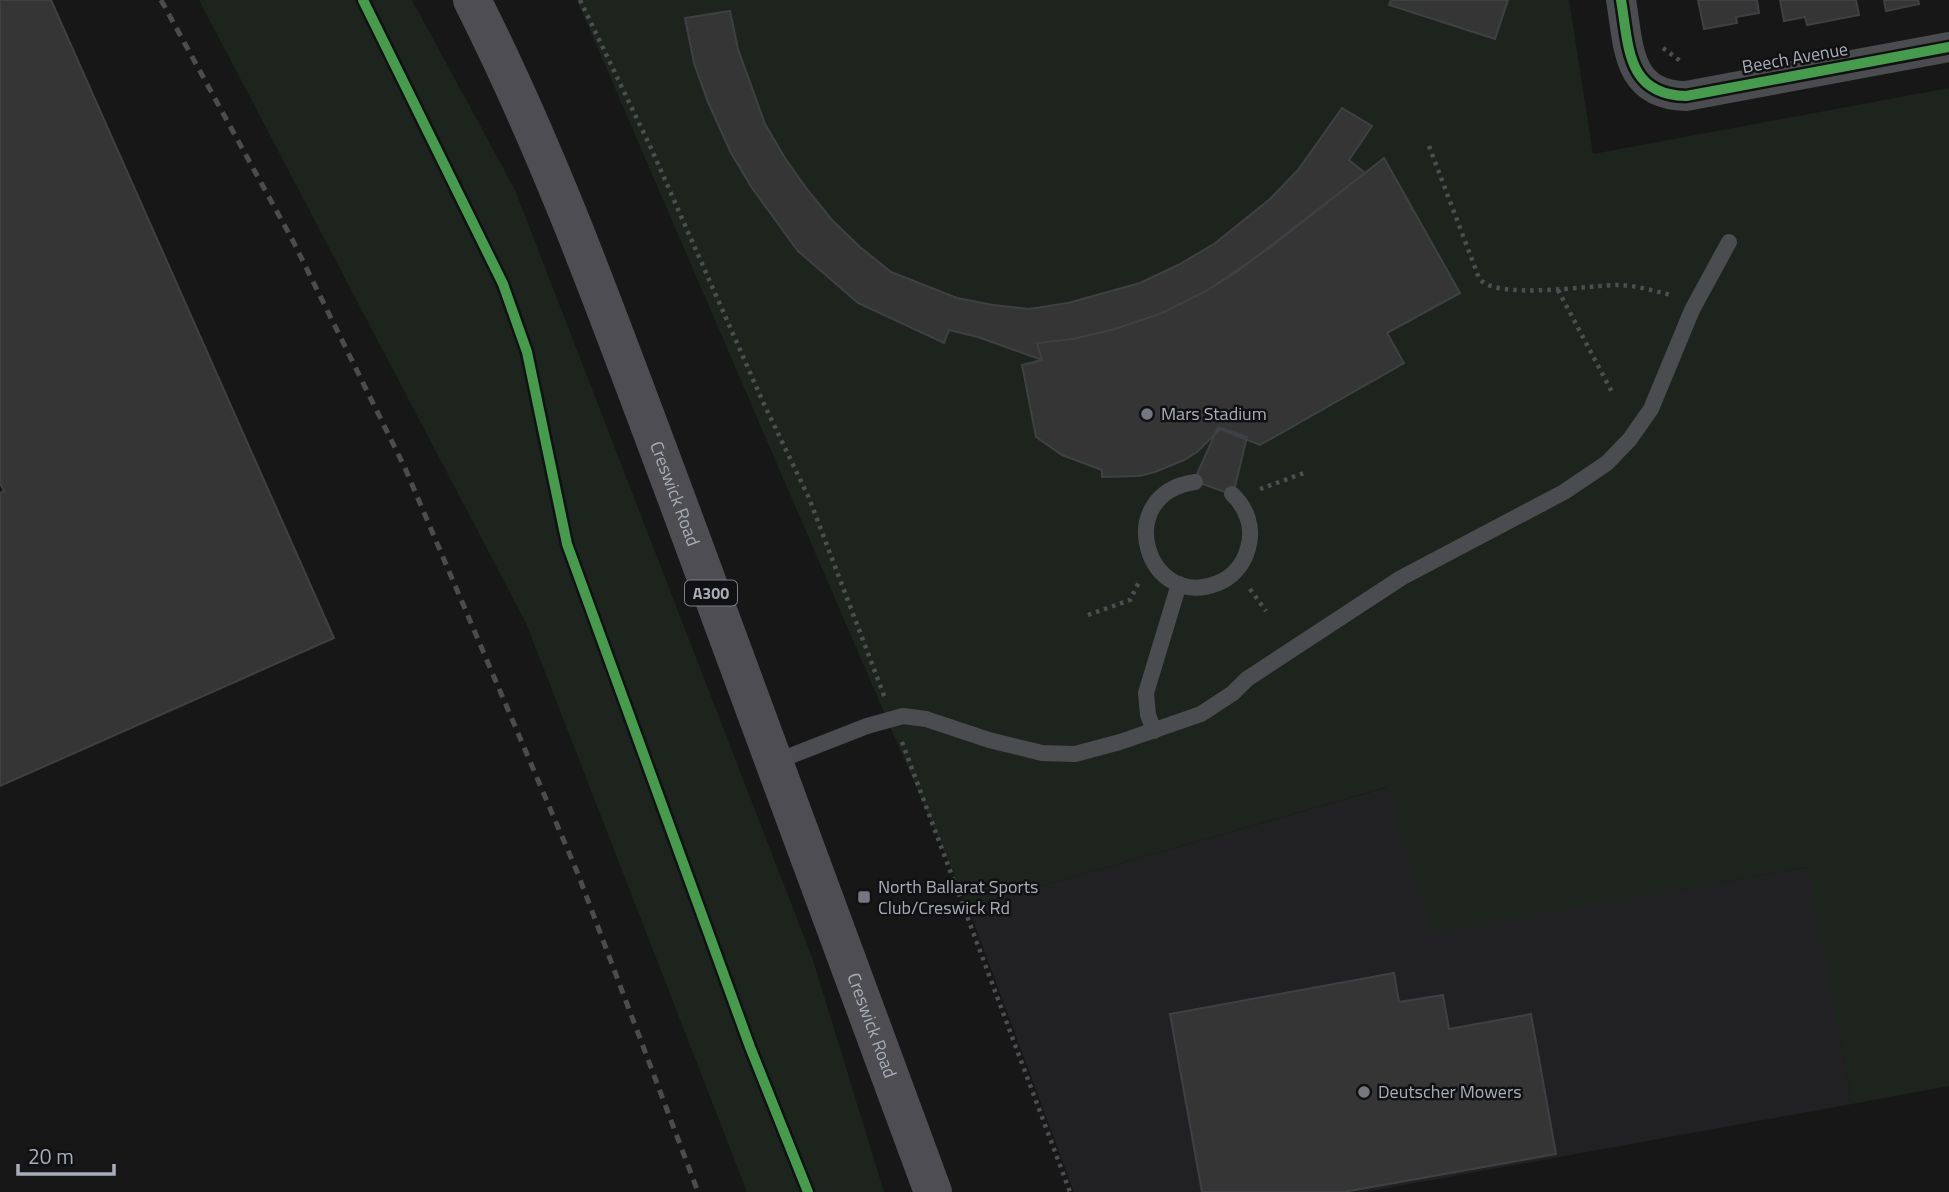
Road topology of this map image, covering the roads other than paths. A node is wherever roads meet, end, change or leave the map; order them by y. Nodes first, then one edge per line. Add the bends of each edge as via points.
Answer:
1 (472, 0) edge
2 (1621, 0) edge
3 (1949, 47) edge
4 (1729, 242) dead end
5 (1195, 482) dead end
6 (1232, 494) dead end
7 (1179, 584) junction
8 (1154, 731) junction
9 (775, 762) junction
10 (933, 1192) edge

1 - 9 highway, Creswick Road / A300 via 577,238
2 - 3 street, Beech Avenue via 1632,61 1649,87 1663,94 1686,96
4 - 8 lane via 1692,310 1651,409 1607,463 1564,492 1352,608 1206,711
5 - 7 lane via 1171,489 1152,508 1145,532 1152,560
6 - 7 lane via 1250,527 1250,545 1243,561 1217,584
7 - 8 lane via 1146,693
8 - 9 lane via 1059,755 918,718 893,718
9 - 10 highway, Creswick Road / A300

